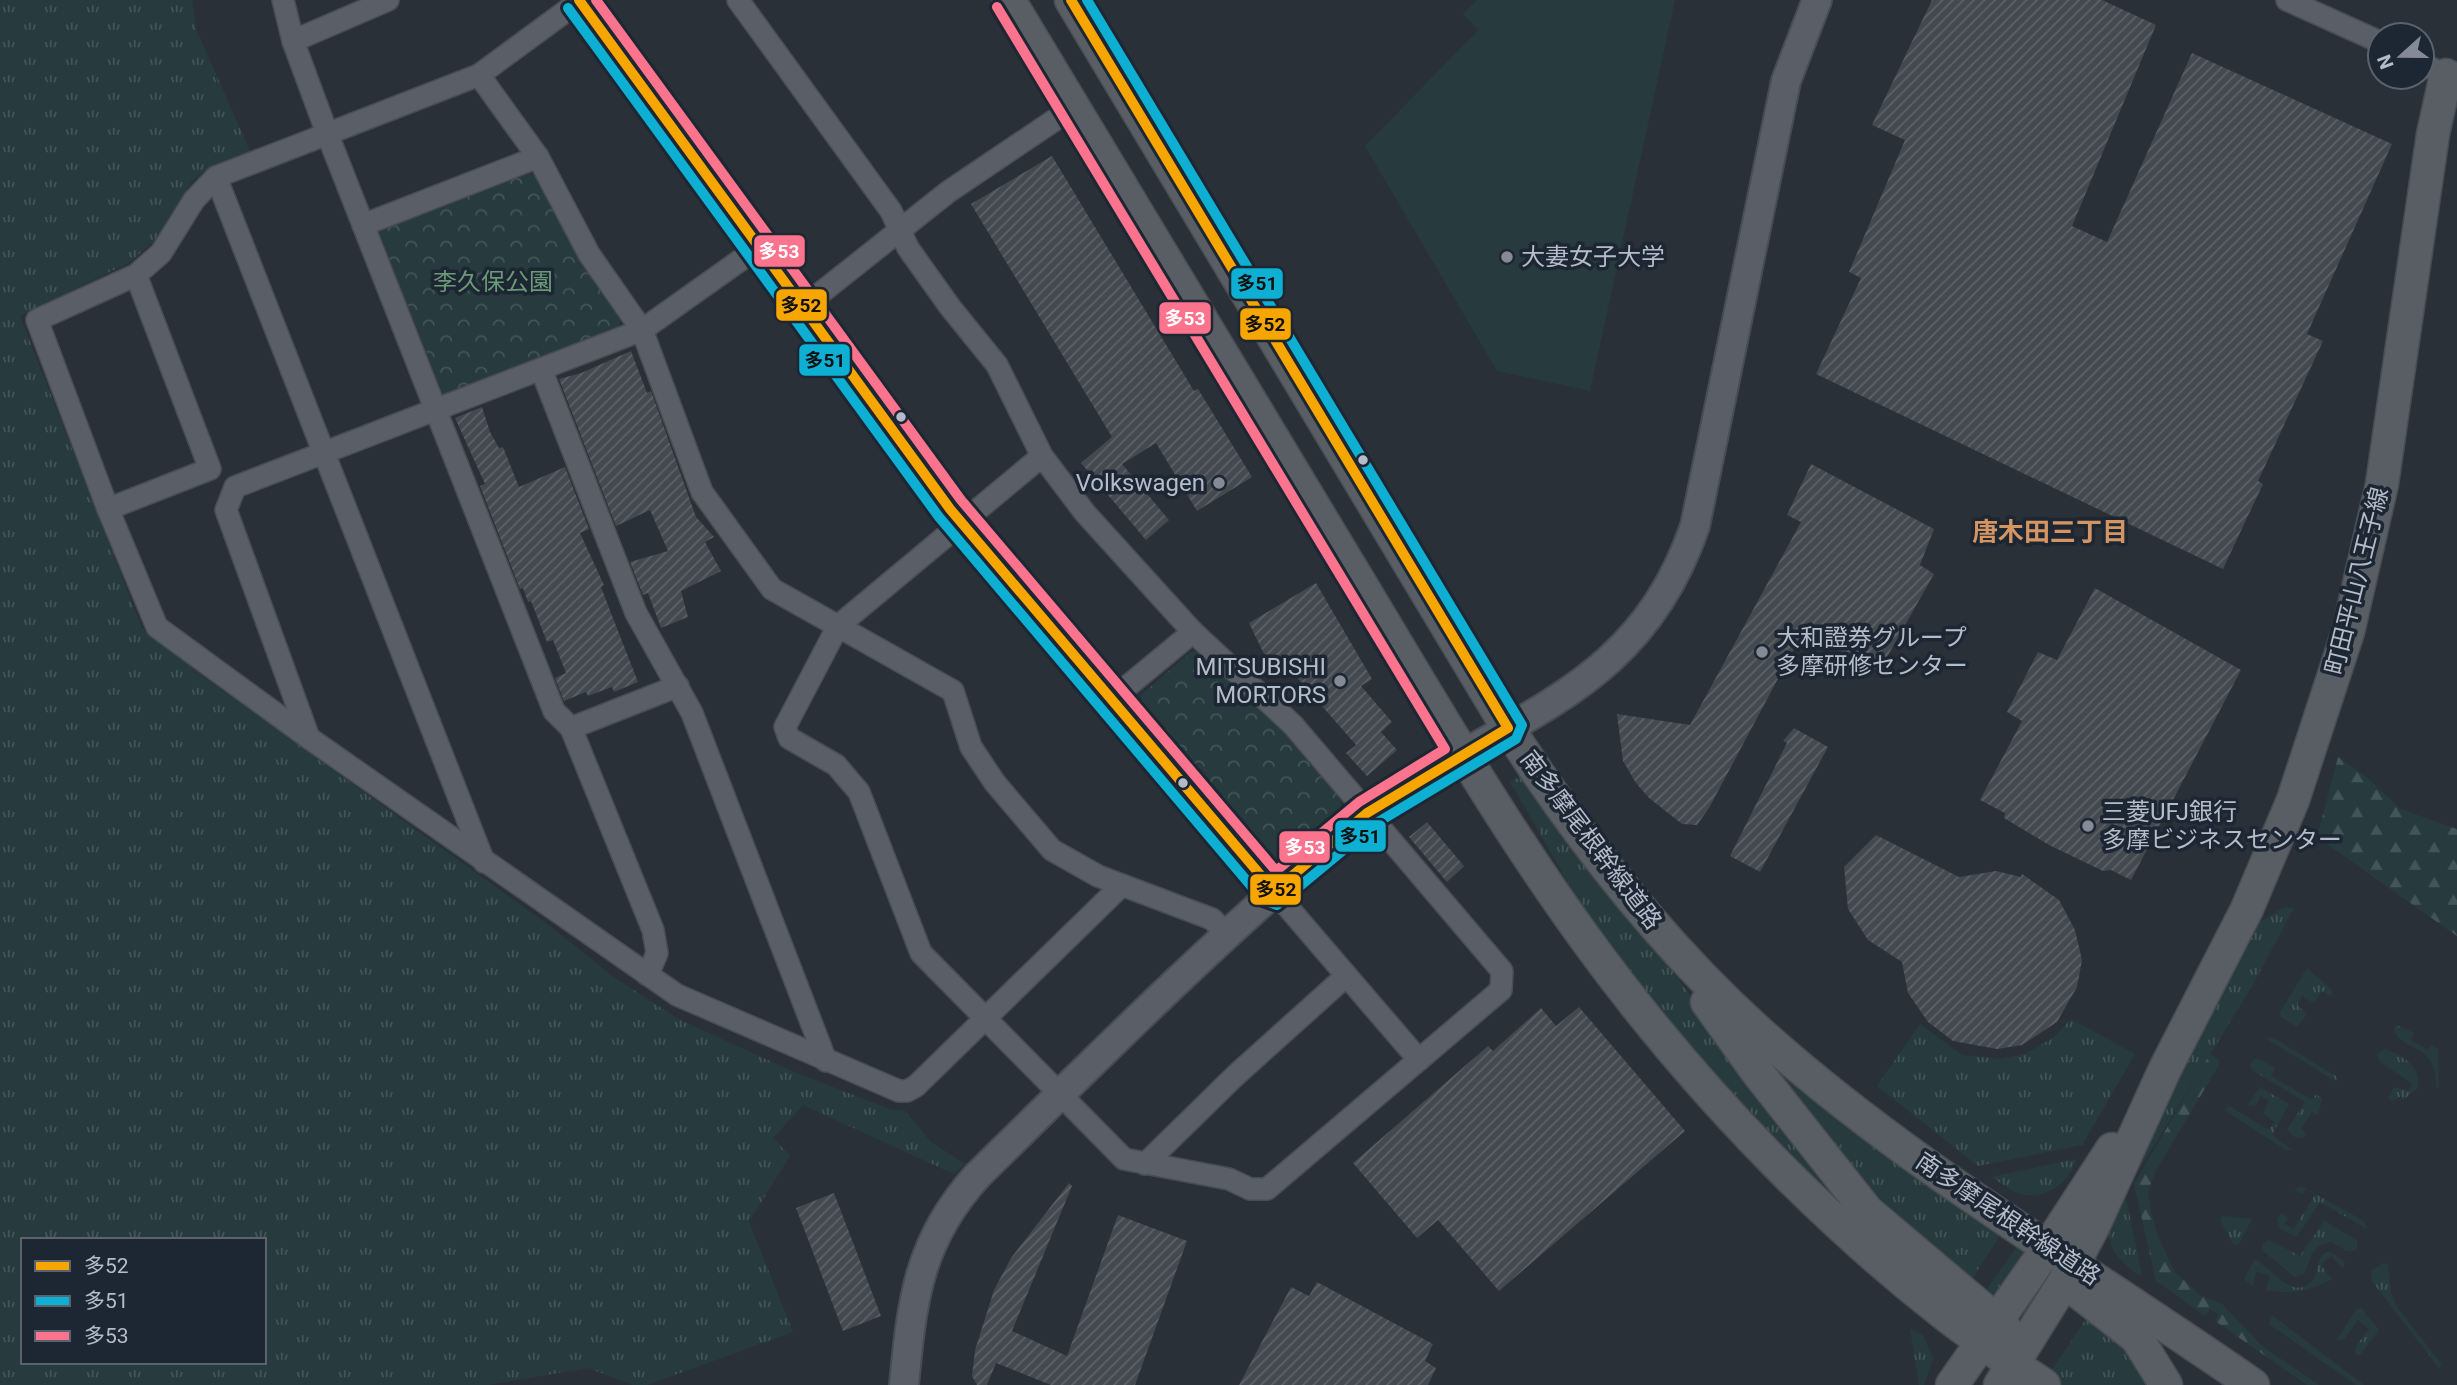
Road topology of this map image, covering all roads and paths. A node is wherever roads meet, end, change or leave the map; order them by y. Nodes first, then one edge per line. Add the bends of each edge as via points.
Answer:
1 (283, 0) edge
2 (388, 0) edge
3 (580, 0) edge
4 (738, 0) edge
5 (1009, 0) edge
6 (1071, 0) edge
7 (1817, 0) edge
8 (2287, 0) edge
9 (2366, 37) edge
10 (293, 41) junction
11 (2441, 73) edge
12 (479, 75) junction
13 (1074, 107) junction
14 (327, 133) junction
15 (538, 157) junction
16 (216, 177) junction
17 (363, 225) junction
18 (901, 231) junction
19 (759, 247) junction
20 (136, 275) junction
21 (803, 307) junction
22 (642, 330) junction
23 (541, 369) junction
24 (436, 409) junction
25 (322, 452) junction
26 (1042, 456) junction
27 (108, 509) junction
28 (963, 523) junction
29 (838, 626) junction
30 (1193, 632) junction
31 (678, 686) junction
32 (1112, 699) junction
33 (571, 728) junction
34 (1508, 728) junction
35 (309, 738) junction
36 (1464, 754) junction
37 (1367, 813) junction
38 (484, 862) junction
39 (1122, 885) junction
40 (1274, 891) junction
41 (1652, 923) junction
42 (1226, 933) junction
43 (648, 975) junction
44 (1345, 977) junction
45 (986, 1018) junction
46 (1419, 1060) junction
47 (826, 1061) junction
48 (1060, 1094) junction
49 (1146, 1164) junction
50 (2059, 1263) junction
51 (2000, 1346) edge
52 (904, 1385) edge
53 (1952, 1385) edge
54 (1974, 1385) edge
55 (2043, 1385) edge
56 (2166, 1385) edge
57 (2253, 1385) edge

1 - 10 street
2 - 10 street
3 - 12 street
3 - 19 street
4 - 18 street
5 - 13 main road
6 - 34 main road, 南多摩尾根幹線道路
7 - 34 street via 1786,81 1695,526 1683,562 1647,621 1604,667
8 - 9 street
10 - 14 street
11 - 50 main road, 町田平山八王子線 via 2382,484 2348,632 2272,853 2211,984
12 - 14 street
12 - 15 street
13 - 18 street
13 - 36 main road
14 - 16 street
14 - 17 street
15 - 17 street
15 - 22 street via 589,254
16 - 20 street via 194,200 161,253
16 - 25 street
17 - 24 street
18 - 21 street
18 - 26 street via 950,307 998,365
19 - 21 street
19 - 22 street
20 - 27 street via 37,320
20 - 27 street via 210,469
21 - 28 street
22 - 23 street
22 - 29 street via 702,492 772,589
23 - 24 street
23 - 31 street via 636,613
24 - 25 street
24 - 33 street via 554,711
25 - 35 street via 235,487 226,510
25 - 38 street
26 - 28 street
26 - 30 street via 1085,513
27 - 35 street via 157,627
28 - 29 street
28 - 32 street
29 - 39 street via 953,691 971,747 995,783 1052,849
29 - 45 street via 785,727 789,738 836,765 859,792 922,953
30 - 32 street
30 - 37 street via 1293,725
31 - 33 street
31 - 47 street
32 - 40 street
33 - 43 street via 653,930 657,953
34 - 36 street
34 - 41 main road, 南多摩尾根幹線道路
35 - 38 street
36 - 37 street
36 - 51 main road via 1590,946 1730,1114 1849,1233
37 - 40 street
37 - 46 street via 1504,978 1501,990
38 - 43 street
39 - 42 street via 1212,919
39 - 45 street
40 - 42 street
40 - 44 street
41 - 50 main road, 南多摩尾根幹線道路 via 1758,1031 1832,1094
41 - 51 main road via 1850,1193
42 - 48 street
43 - 47 street via 677,995
44 - 46 street
44 - 49 street
45 - 47 street via 907,1091
45 - 48 street
46 - 49 street via 1267,1189
48 - 49 street via 1124,1159
48 - 52 street via 972,1181 932,1238 912,1303
50 - 51 main road
50 - 51 main road
50 - 56 main road via 2125,1325 2146,1349
50 - 57 main road, 南多摩尾根幹線道路
51 - 53 main road
51 - 54 main road
51 - 55 main road

